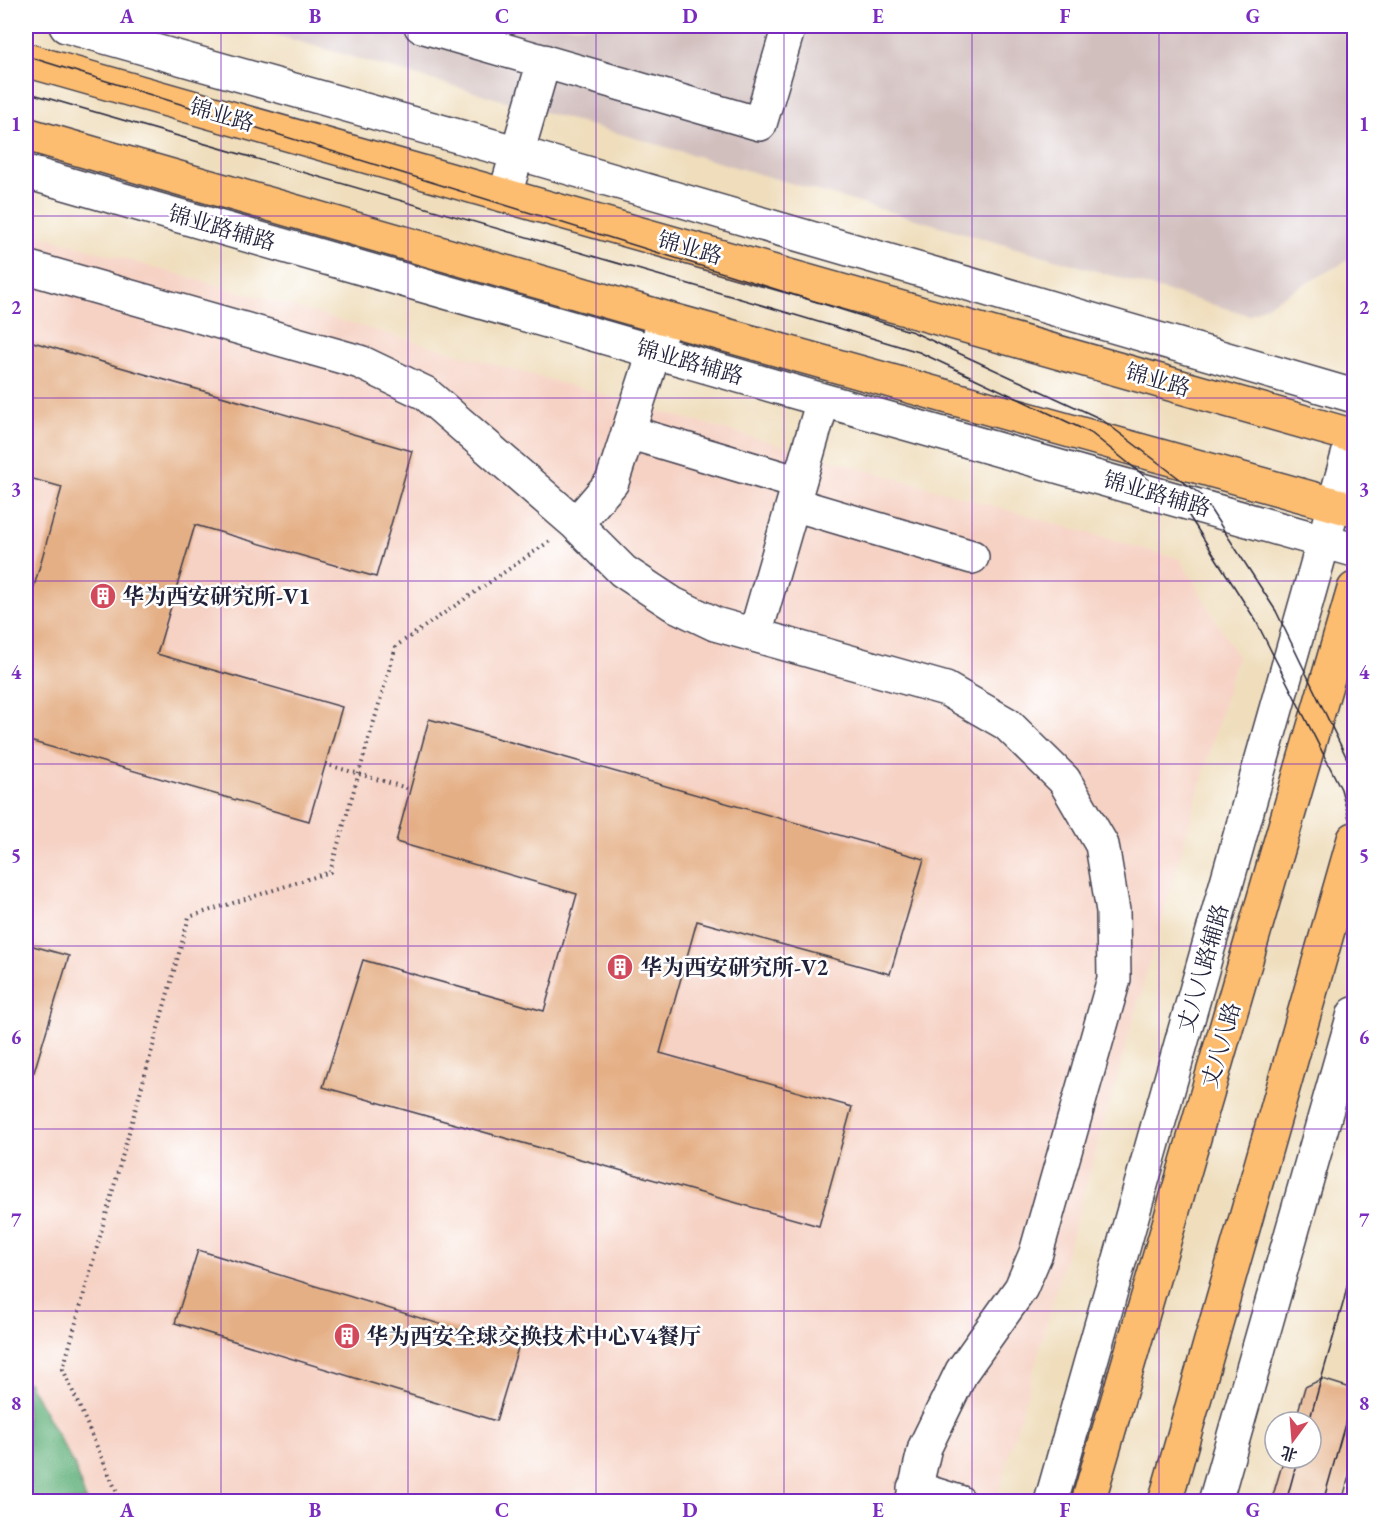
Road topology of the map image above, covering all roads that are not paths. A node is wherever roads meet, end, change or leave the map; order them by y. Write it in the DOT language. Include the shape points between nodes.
graph roads {
  1 [pos="66,26"];
  2 [pos="421,26"];
  3 [pos="789,26"];
  4 [pos="26,60"];
  5 [pos="544,61"];
  6 [pos="26,134"];
  7 [pos="518,153"];
  8 [pos="26,172"];
  9 [pos="505,195"];
  10 [pos="26,267"];
  11 [pos="665,318"];
  12 [pos="654,351"];
  13 [pos="1354,396"];
  14 [pos="823,400"];
  15 [pos="628,432"];
  16 [pos="1354,435"];
  17 [pos="796,494"];
  18 [pos="1345,508"];
  19 [pos="576,524"];
  20 [pos="1340,545"];
  21 [pos="972,556"];
  22 [pos="1354,589"];
  23 [pos="755,635"];
  24 [pos="1354,839"];
  25 [pos="1354,1014"];
  26 [pos="913,1495"];
  27 [pos="958,1502"];
  28 [pos="1051,1502"];
  29 [pos="1088,1502"];
  30 [pos="1165,1502"];
  31 [pos="1215,1502"];
  1 -- 7 [label="street"];
  2 -- 5 [label="street"];
  3 -- 5 [label="street" via="760,124"];
  4 -- 9 [label="main road, 锦业路"];
  5 -- 7 [label="street"];
  6 -- 11 [label="main road"];
  7 -- 9 [label="street"];
  7 -- 13 [label="street"];
  8 -- 12 [label="street, 锦业路辅路"];
  9 -- 16 [label="main road, 锦业路"];
  10 -- 19 [label="street" via="360,362 425,393"];
  11 -- 12 [label="street"];
  11 -- 18 [label="main road"];
  12 -- 14 [label="street, 锦业路辅路"];
  12 -- 15 [label="street"];
  14 -- 17 [label="street"];
  14 -- 20 [label="street, 锦业路辅路"];
  15 -- 17 [label="street"];
  15 -- 19 [label="street" via="612,482"];
  16 -- 18 [label="street, 丈八八路辅路"];
  17 -- 21 [label="street"];
  17 -- 23 [label="street"];
  18 -- 20 [label="street, 丈八八路辅路"];
  19 -- 23 [label="street" via="623,571 673,604 715,624"];
  20 -- 28 [label="street, 丈八八路辅路"];
  22 -- 29 [label="main road, 丈八八路"];
  23 -- 26 [label="street" via="946,689 1007,724 1064,780 1102,845 1113,911 1114,979 1036,1253 1021,1288 962,1371 925,1447"];
  24 -- 30 [label="main road"];
  25 -- 31 [label="street"];
  26 -- 27 [label="street"];
}
